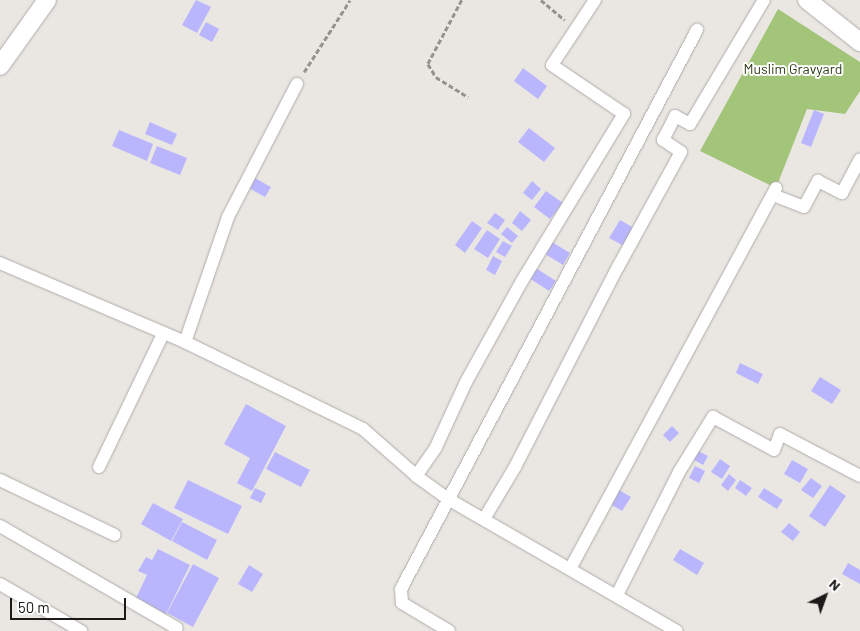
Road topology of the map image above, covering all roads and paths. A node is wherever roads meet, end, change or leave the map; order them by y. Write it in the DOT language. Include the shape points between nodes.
graph roads {
  1 [pos="47,0"];
  2 [pos="350,0"];
  3 [pos="462,0"];
  4 [pos="541,0"];
  5 [pos="595,0"];
  6 [pos="764,0"];
  7 [pos="807,0"];
  8 [pos="576,30"];
  9 [pos="697,30"];
  10 [pos="860,42"];
  11 [pos="0,66"];
  12 [pos="297,84"];
  13 [pos="468,97"];
  14 [pos="860,159"];
  15 [pos="0,263"];
  16 [pos="163,334"];
  17 [pos="185,342"];
  18 [pos="99,467"];
  19 [pos="416,476"];
  20 [pos="860,476"];
  21 [pos="0,480"];
  22 [pos="448,499"];
  23 [pos="484,518"];
  24 [pos="0,526"];
  25 [pos="115,535"];
  26 [pos="570,569"];
  27 [pos="0,584"];
  28 [pos="617,595"];
  29 [pos="177,628"];
  30 [pos="81,631"];
  31 [pos="450,631"];
  32 [pos="677,631"];
  1 -- 11 [label="main road"];
  2 -- 12 [label="path"];
  3 -- 13 [label="path" via="428,64 436,77"];
  4 -- 8 [label="path"];
  5 -- 8 [label="street"];
  6 -- 23 [label="street" via="690,124 675,116 662,140 681,152 515,467"];
  7 -- 10 [label="main road"];
  8 -- 19 [label="street" via="552,65 624,114 522,281 466,382 436,447"];
  9 -- 22 [label="street"];
  12 -- 17 [label="street" via="228,217"];
  14 -- 26 [label="street" via="842,193 818,181 804,206 774,192"];
  15 -- 16 [label="street"];
  16 -- 17 [label="street"];
  16 -- 18 [label="street"];
  17 -- 19 [label="street" via="363,428"];
  19 -- 22 [label="street"];
  20 -- 28 [label="street" via="780,434 774,450 713,417 679,472"];
  21 -- 25 [label="street"];
  22 -- 23 [label="street"];
  22 -- 31 [label="street" via="400,597 402,603"];
  23 -- 26 [label="street"];
  24 -- 29 [label="street"];
  26 -- 28 [label="street"];
  27 -- 30 [label="street"];
  28 -- 32 [label="street"];
}
